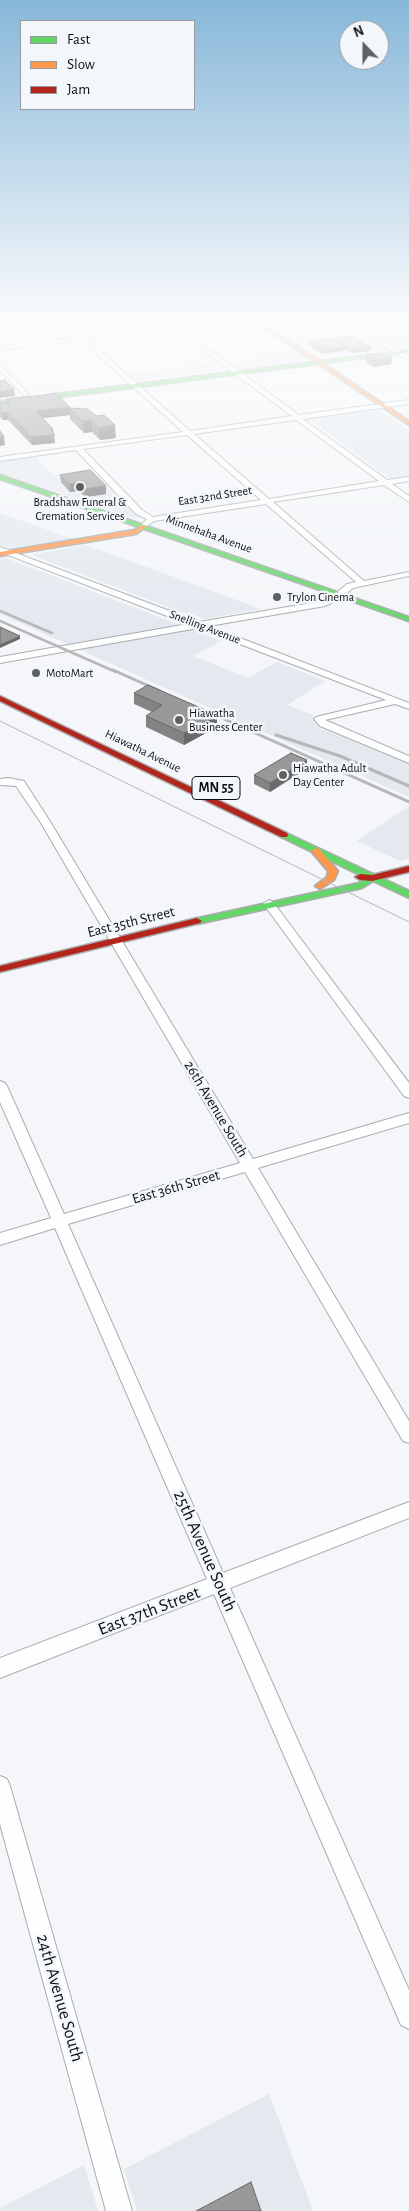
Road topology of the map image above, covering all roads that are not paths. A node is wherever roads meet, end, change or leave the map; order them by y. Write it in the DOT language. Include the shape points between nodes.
graph roads {
  1 [pos="176,421"];
  2 [pos="274,421"];
  3 [pos="300,421"];
  4 [pos="190,433"];
  5 [pos="78,448"];
  6 [pos="0,459"];
  7 [pos="0,477"];
  8 [pos="409,479"];
  9 [pos="386,483"];
  10 [pos="409,500"];
  11 [pos="269,501"];
  12 [pos="148,522"];
  13 [pos="3,552"];
  14 [pos="409,574"];
  15 [pos="362,582"];
  16 [pos="339,594"];
  17 [pos="409,619"];
  18 [pos="201,625"];
  19 [pos="0,660"];
  20 [pos="0,698"];
  21 [pos="409,698"];
  22 [pos="397,701"];
  23 [pos="409,706"];
  24 [pos="409,760"];
  25 [pos="0,782"];
  26 [pos="312,848"];
  27 [pos="378,864"];
  28 [pos="409,869"];
  29 [pos="394,873"];
  30 [pos="372,878"];
  31 [pos="409,879"];
  32 [pos="320,886"];
  33 [pos="409,896"];
  34 [pos="268,904"];
  35 [pos="116,941"];
  36 [pos="0,969"];
  37 [pos="0,1086"];
  38 [pos="409,1093"];
  39 [pos="409,1118"];
  40 [pos="250,1166"];
  41 [pos="60,1221"];
  42 [pos="0,1239"];
  43 [pos="409,1436"];
  44 [pos="409,1510"];
  45 [pos="219,1584"];
  46 [pos="0,1668"];
  47 [pos="0,1786"];
  48 [pos="409,2017"];
  49 [pos="119,2211"];
  1 -- 4 [label="street"];
  2 -- 4 [label="street"];
  3 -- 9 [label="street"];
  4 -- 5 [label="street"];
  4 -- 11 [label="street"];
  5 -- 6 [label="street"];
  5 -- 12 [label="street"];
  7 -- 12 [label="main road, Minnehaha Avenue"];
  8 -- 9 [label="street, East 32nd Street"];
  9 -- 10 [label="street"];
  9 -- 11 [label="street, East 32nd Street"];
  11 -- 12 [label="street, East 32nd Street"];
  11 -- 15 [label="street"];
  12 -- 13 [label="main road, East 32nd Street" via="136,532"];
  12 -- 16 [label="main road, Minnehaha Avenue"];
  13 -- 18 [label="street, Snelling Avenue"];
  14 -- 15 [label="street"];
  15 -- 16 [label="street"];
  16 -- 17 [label="main road, Minnehaha Avenue"];
  16 -- 18 [label="street" via="324,603"];
  18 -- 19 [label="street"];
  18 -- 22 [label="street, Snelling Avenue"];
  20 -- 26 [label="main road, Hiawatha Avenue / MN 55"];
  21 -- 22 [label="street"];
  22 -- 23 [label="street, Snelling Avenue"];
  22 -- 24 [label="street" via="319,719 323,724"];
  25 -- 35 [label="street, 26th Avenue South" via="20,783"];
  26 -- 30 [label="main road, Hiawatha Avenue / MN 55"];
  26 -- 32 [label="main road" via="333,871 331,878"];
  27 -- 29 [label="main road"];
  28 -- 29 [label="main road, East 35th Street"];
  29 -- 30 [label="main road, East 35th Street"];
  29 -- 31 [label="main road"];
  30 -- 32 [label="main road, East 35th Street" via="349,878"];
  30 -- 33 [label="main road, Hiawatha Avenue / MN 55"];
  30 -- 34 [label="main road, East 35th Street" via="362,885"];
  32 -- 34 [label="main road, East 35th Street" via="291,893"];
  34 -- 35 [label="main road, East 35th Street"];
  34 -- 38 [label="street"];
  35 -- 36 [label="main road, East 35th Street"];
  35 -- 40 [label="street, 26th Avenue South"];
  37 -- 41 [label="street, 25th Avenue South"];
  39 -- 40 [label="street, East 36th Street"];
  40 -- 41 [label="street, East 36th Street"];
  40 -- 43 [label="street, 26th Avenue South"];
  41 -- 42 [label="street, East 36th Street"];
  41 -- 45 [label="street, 25th Avenue South"];
  44 -- 45 [label="street, East 37th Street"];
  45 -- 46 [label="street, East 37th Street"];
  45 -- 48 [label="street, 25th Avenue South"];
  47 -- 49 [label="street, 24th Avenue South"];
}
